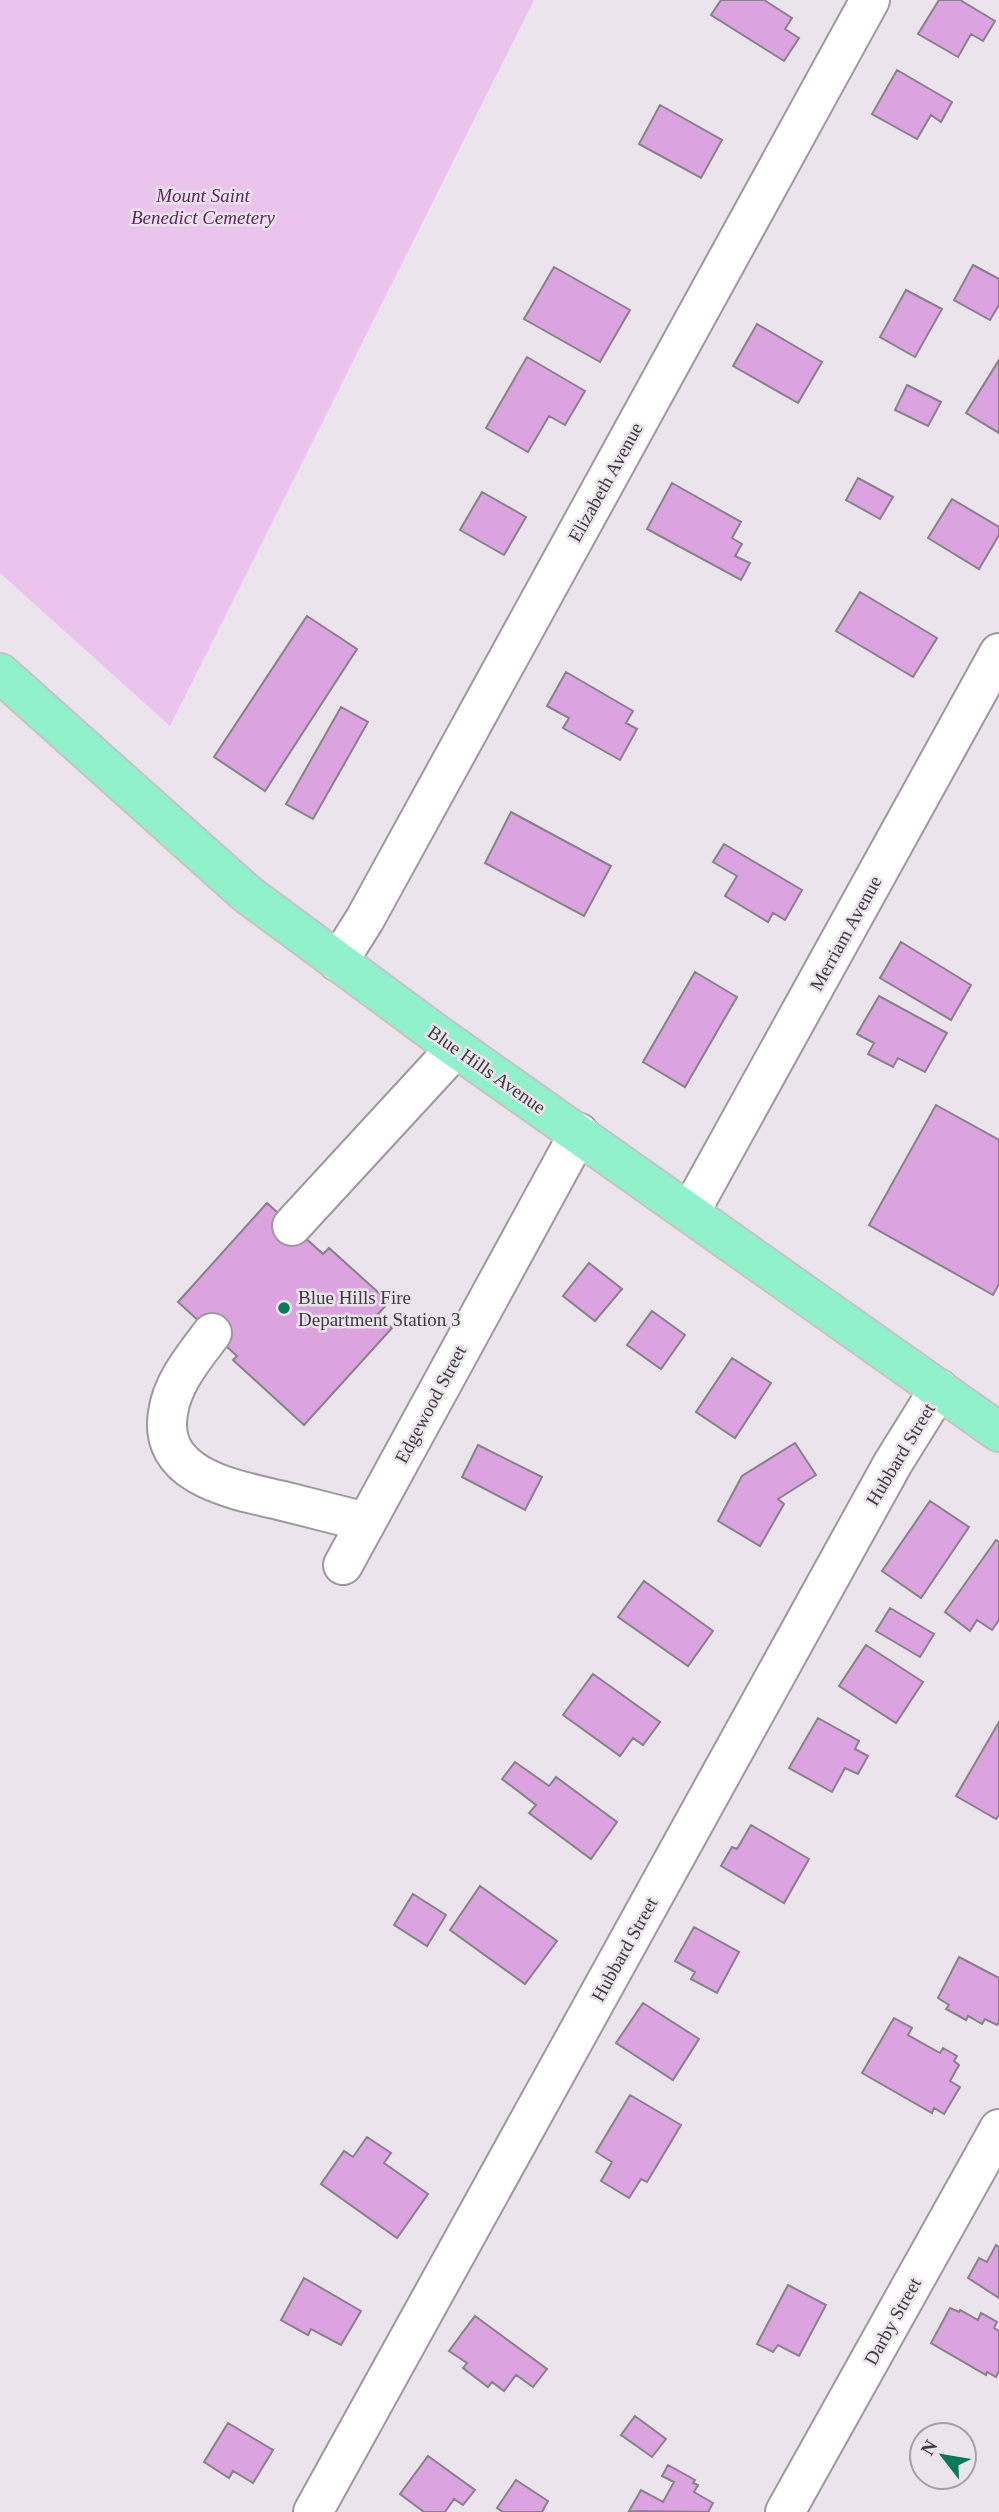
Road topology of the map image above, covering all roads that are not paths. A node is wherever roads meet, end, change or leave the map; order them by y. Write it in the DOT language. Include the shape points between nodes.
graph roads {
  1 [pos="870,0"];
  2 [pos="999,653"];
  3 [pos="0,673"];
  4 [pos="338,962"];
  5 [pos="456,1048"];
  6 [pos="579,1133"];
  7 [pos="690,1212"];
  8 [pos="292,1226"];
  9 [pos="212,1333"];
  10 [pos="939,1389"];
  11 [pos="999,1432"];
  12 [pos="366,1522"];
  13 [pos="343,1565"];
  14 [pos="999,2129"];
  15 [pos="313,2512"];
  16 [pos="785,2512"];
  1 -- 4 [label="street, Elizabeth Avenue"];
  2 -- 7 [label="street, Merriam Avenue"];
  3 -- 4 [label="main road, Blue Hills Avenue" via="247,894"];
  4 -- 5 [label="main road, Blue Hills Avenue"];
  5 -- 6 [label="main road, Blue Hills Avenue"];
  5 -- 8 [label="street"];
  6 -- 7 [label="main road, Blue Hills Avenue"];
  6 -- 12 [label="street, Edgewood Street"];
  7 -- 10 [label="main road, Blue Hills Avenue"];
  9 -- 12 [label="street" via="184,1372 167,1413 167,1431 179,1459 226,1487"];
  10 -- 11 [label="main road, Blue Hills Avenue"];
  10 -- 15 [label="street, Hubbard Street" via="892,1463"];
  12 -- 13 [label="street, Edgewood Street"];
  14 -- 16 [label="street, Darby Street"];
}
